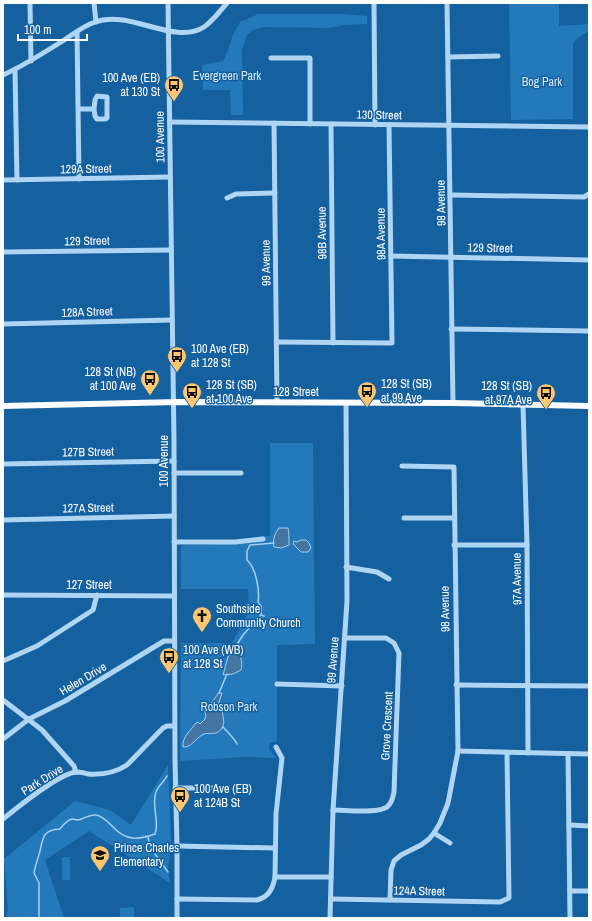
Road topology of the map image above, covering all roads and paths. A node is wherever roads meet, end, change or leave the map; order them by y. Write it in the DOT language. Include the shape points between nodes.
graph roads {
  1 [pos="30,3"];
  2 [pos="94,3"];
  3 [pos="168,3"];
  4 [pos="227,3"];
  5 [pos="374,3"];
  6 [pos="447,3"];
  7 [pos="96,22"];
  8 [pos="77,32"];
  9 [pos="169,32"];
  10 [pos="498,56"];
  11 [pos="448,57"];
  12 [pos="271,58"];
  13 [pos="31,61"];
  14 [pos="15,70"];
  15 [pos="3,75"];
  16 [pos="79,109"];
  17 [pos="94,109"];
  18 [pos="170,122"];
  19 [pos="274,123"];
  20 [pos="310,124"];
  21 [pos="331,124"];
  22 [pos="375,124"];
  23 [pos="389,125"];
  24 [pos="449,126"];
  25 [pos="589,127"];
  26 [pos="170,177"];
  27 [pos="79,179"];
  28 [pos="3,180"];
  29 [pos="17,180"];
  30 [pos="275,193"];
  31 [pos="589,194"];
  32 [pos="450,195"];
  33 [pos="227,198"];
  34 [pos="171,250"];
  35 [pos="3,252"];
  36 [pos="391,256"];
  37 [pos="451,257"];
  38 [pos="589,260"];
  39 [pos="172,320"];
  40 [pos="3,324"];
  41 [pos="452,329"];
  42 [pos="589,331"];
  43 [pos="277,342"];
  44 [pos="333,343"];
  45 [pos="173,402"];
  46 [pos="278,403"];
  47 [pos="346,403"];
  48 [pos="453,403"];
  49 [pos="523,405"];
  50 [pos="3,406"];
  51 [pos="589,406"];
  52 [pos="174,461"];
  53 [pos="3,464"];
  54 [pos="402,466"];
  55 [pos="174,473"];
  56 [pos="241,473"];
  57 [pos="174,516"];
  58 [pos="404,518"];
  59 [pos="454,518"];
  60 [pos="3,520"];
  61 [pos="264,539"];
  62 [pos="174,542"];
  63 [pos="454,545"];
  64 [pos="527,545"];
  65 [pos="346,567"];
  66 [pos="389,579"];
  67 [pos="3,595"];
  68 [pos="96,595"];
  69 [pos="174,596"];
  70 [pos="345,638"];
  71 [pos="174,641"];
  72 [pos="3,661"];
  73 [pos="277,684"];
  74 [pos="456,684"];
  75 [pos="528,685"];
  76 [pos="342,686"];
  77 [pos="589,686"];
  78 [pos="3,700"];
  79 [pos="29,718"];
  80 [pos="174,726"];
  81 [pos="3,739"];
  82 [pos="276,747"];
  83 [pos="458,752"];
  84 [pos="507,753"];
  85 [pos="528,753"];
  86 [pos="568,754"];
  87 [pos="589,754"];
  88 [pos="76,772"];
  89 [pos="176,788"];
  90 [pos="217,788"];
  91 [pos="333,810"];
  92 [pos="3,819"];
  93 [pos="569,825"];
  94 [pos="589,826"];
  95 [pos="434,833"];
  96 [pos="450,843"];
  97 [pos="177,846"];
  98 [pos="274,848"];
  99 [pos="275,876"];
  100 [pos="331,877"];
  101 [pos="570,891"];
  102 [pos="589,891"];
  103 [pos="177,899"];
  104 [pos="331,899"];
  105 [pos="390,900"];
  106 [pos="177,918"];
  107 [pos="330,918"];
  108 [pos="570,918"];
  1 -- 13 [label="street"];
  2 -- 7 [label="street"];
  3 -- 9 [label="street, 100 Avenue"];
  4 -- 9 [label="street" via="209,24 198,30"];
  5 -- 22 [label="street"];
  6 -- 11 [label="street, 98 Avenue"];
  7 -- 8 [label="street"];
  7 -- 9 [label="street" via="121,19"];
  8 -- 13 [label="street"];
  8 -- 16 [label="street"];
  9 -- 18 [label="street, 100 Avenue"];
  10 -- 11 [label="street"];
  11 -- 24 [label="street, 98 Avenue"];
  12 -- 20 [label="street" via="310,58"];
  13 -- 14 [label="street"];
  14 -- 15 [label="street"];
  14 -- 29 [label="street"];
  16 -- 17 [label="street"];
  16 -- 27 [label="street"];
  17 -- 17 [label="street" via="96,96 106,98 107,118 97,119"];
  18 -- 19 [label="street, 130 Street"];
  18 -- 26 [label="street, 100 Avenue"];
  19 -- 20 [label="street, 130 Street"];
  19 -- 30 [label="street, 99 Avenue"];
  20 -- 21 [label="street, 130 Street"];
  21 -- 22 [label="street, 130 Street"];
  21 -- 44 [label="street, 98B Avenue"];
  22 -- 23 [label="street, 130 Street"];
  23 -- 24 [label="street, 130 Street"];
  23 -- 36 [label="street, 98A Avenue"];
  24 -- 25 [label="street, 130 Street"];
  24 -- 32 [label="street, 98 Avenue"];
  26 -- 27 [label="street, 129A Street"];
  26 -- 34 [label="street, 100 Avenue"];
  27 -- 29 [label="street, 129A Street"];
  28 -- 29 [label="street, 129A Street"];
  30 -- 33 [label="street" via="236,194"];
  30 -- 43 [label="street, 99 Avenue"];
  31 -- 32 [label="street" via="584,197"];
  32 -- 37 [label="street, 98 Avenue"];
  34 -- 35 [label="street, 129 Street"];
  34 -- 39 [label="street, 100 Avenue"];
  36 -- 37 [label="street, 129 Street"];
  36 -- 44 [label="street, 98A Avenue" via="392,343"];
  37 -- 38 [label="street, 129 Street"];
  37 -- 41 [label="street, 98 Avenue"];
  39 -- 40 [label="street, 128A Street"];
  39 -- 45 [label="street, 100 Avenue"];
  41 -- 42 [label="street"];
  41 -- 48 [label="street, 98 Avenue"];
  43 -- 44 [label="street"];
  43 -- 46 [label="street, 99 Avenue"];
  45 -- 46 [label="main road, 128 Street"];
  45 -- 50 [label="main road, 128 Street"];
  45 -- 52 [label="street, 100 Avenue"];
  46 -- 47 [label="main road, 128 Street"];
  47 -- 48 [label="main road, 128 Street"];
  47 -- 65 [label="street, 99 Avenue"];
  48 -- 49 [label="main road, 128 Street"];
  49 -- 51 [label="main road, 128 Street"];
  49 -- 64 [label="street, 97A Avenue"];
  52 -- 53 [label="street, 127B Street"];
  52 -- 55 [label="street, 100 Avenue"];
  54 -- 59 [label="street, 98 Avenue" via="454,467"];
  55 -- 56 [label="street"];
  55 -- 57 [label="street, 100 Avenue"];
  57 -- 60 [label="street, 127A Street"];
  57 -- 62 [label="street, 100 Avenue"];
  58 -- 59 [label="street"];
  59 -- 63 [label="street, 98 Avenue"];
  61 -- 62 [label="street" via="235,542"];
  62 -- 69 [label="street, 100 Avenue"];
  63 -- 64 [label="street"];
  63 -- 74 [label="street, 98 Avenue"];
  64 -- 75 [label="street, 97A Avenue"];
  65 -- 66 [label="street" via="378,572"];
  65 -- 70 [label="street, 99 Avenue"];
  67 -- 68 [label="street, 127 Street"];
  68 -- 69 [label="street, 127 Street"];
  68 -- 72 [label="street" via="93,610 37,646"];
  69 -- 71 [label="street, 100 Avenue"];
  70 -- 76 [label="street, 99 Avenue"];
  70 -- 91 [label="street, Grove Crescent" via="386,638 394,643 399,653 394,792 390,804 384,808"];
  71 -- 79 [label="street, Helen Drive" via="164,641 66,701"];
  71 -- 80 [label="street, 100 Avenue"];
  73 -- 76 [label="street"];
  74 -- 75 [label="street"];
  74 -- 83 [label="street, 98 Avenue"];
  75 -- 77 [label="street"];
  75 -- 85 [label="street, 97A Avenue"];
  76 -- 91 [label="street, 99 Avenue"];
  78 -- 79 [label="street"];
  79 -- 81 [label="street, Helen Drive"];
  79 -- 88 [label="street" via="48,736 74,766"];
  80 -- 88 [label="street, Park Drive" via="163,728 121,769 102,774"];
  80 -- 89 [label="street, 100 Avenue"];
  82 -- 98 [label="street" via="282,758"];
  83 -- 84 [label="street"];
  83 -- 95 [label="street, 98 Avenue" via="448,803"];
  84 -- 85 [label="street"];
  84 -- 105 [label="street, 124A Street" via="509,898 500,902"];
  85 -- 86 [label="street"];
  86 -- 87 [label="street"];
  86 -- 93 [label="street"];
  88 -- 92 [label="street, Park Drive" via="56,781"];
  89 -- 90 [label="street"];
  89 -- 97 [label="street, 100 Avenue"];
  91 -- 100 [label="street, 99 Avenue"];
  93 -- 94 [label="street"];
  93 -- 101 [label="street"];
  95 -- 96 [label="street"];
  95 -- 105 [label="street" via="421,845 394,861 391,870"];
  97 -- 98 [label="street"];
  97 -- 103 [label="street, 100 Avenue"];
  98 -- 99 [label="street"];
  99 -- 100 [label="street"];
  99 -- 103 [label="street" via="271,891 260,899"];
  100 -- 104 [label="street, 99 Avenue"];
  101 -- 102 [label="street"];
  101 -- 108 [label="street"];
  103 -- 106 [label="street, 100 Avenue"];
  104 -- 105 [label="street, 124A Street"];
  104 -- 107 [label="street, 99 Avenue"];
}
